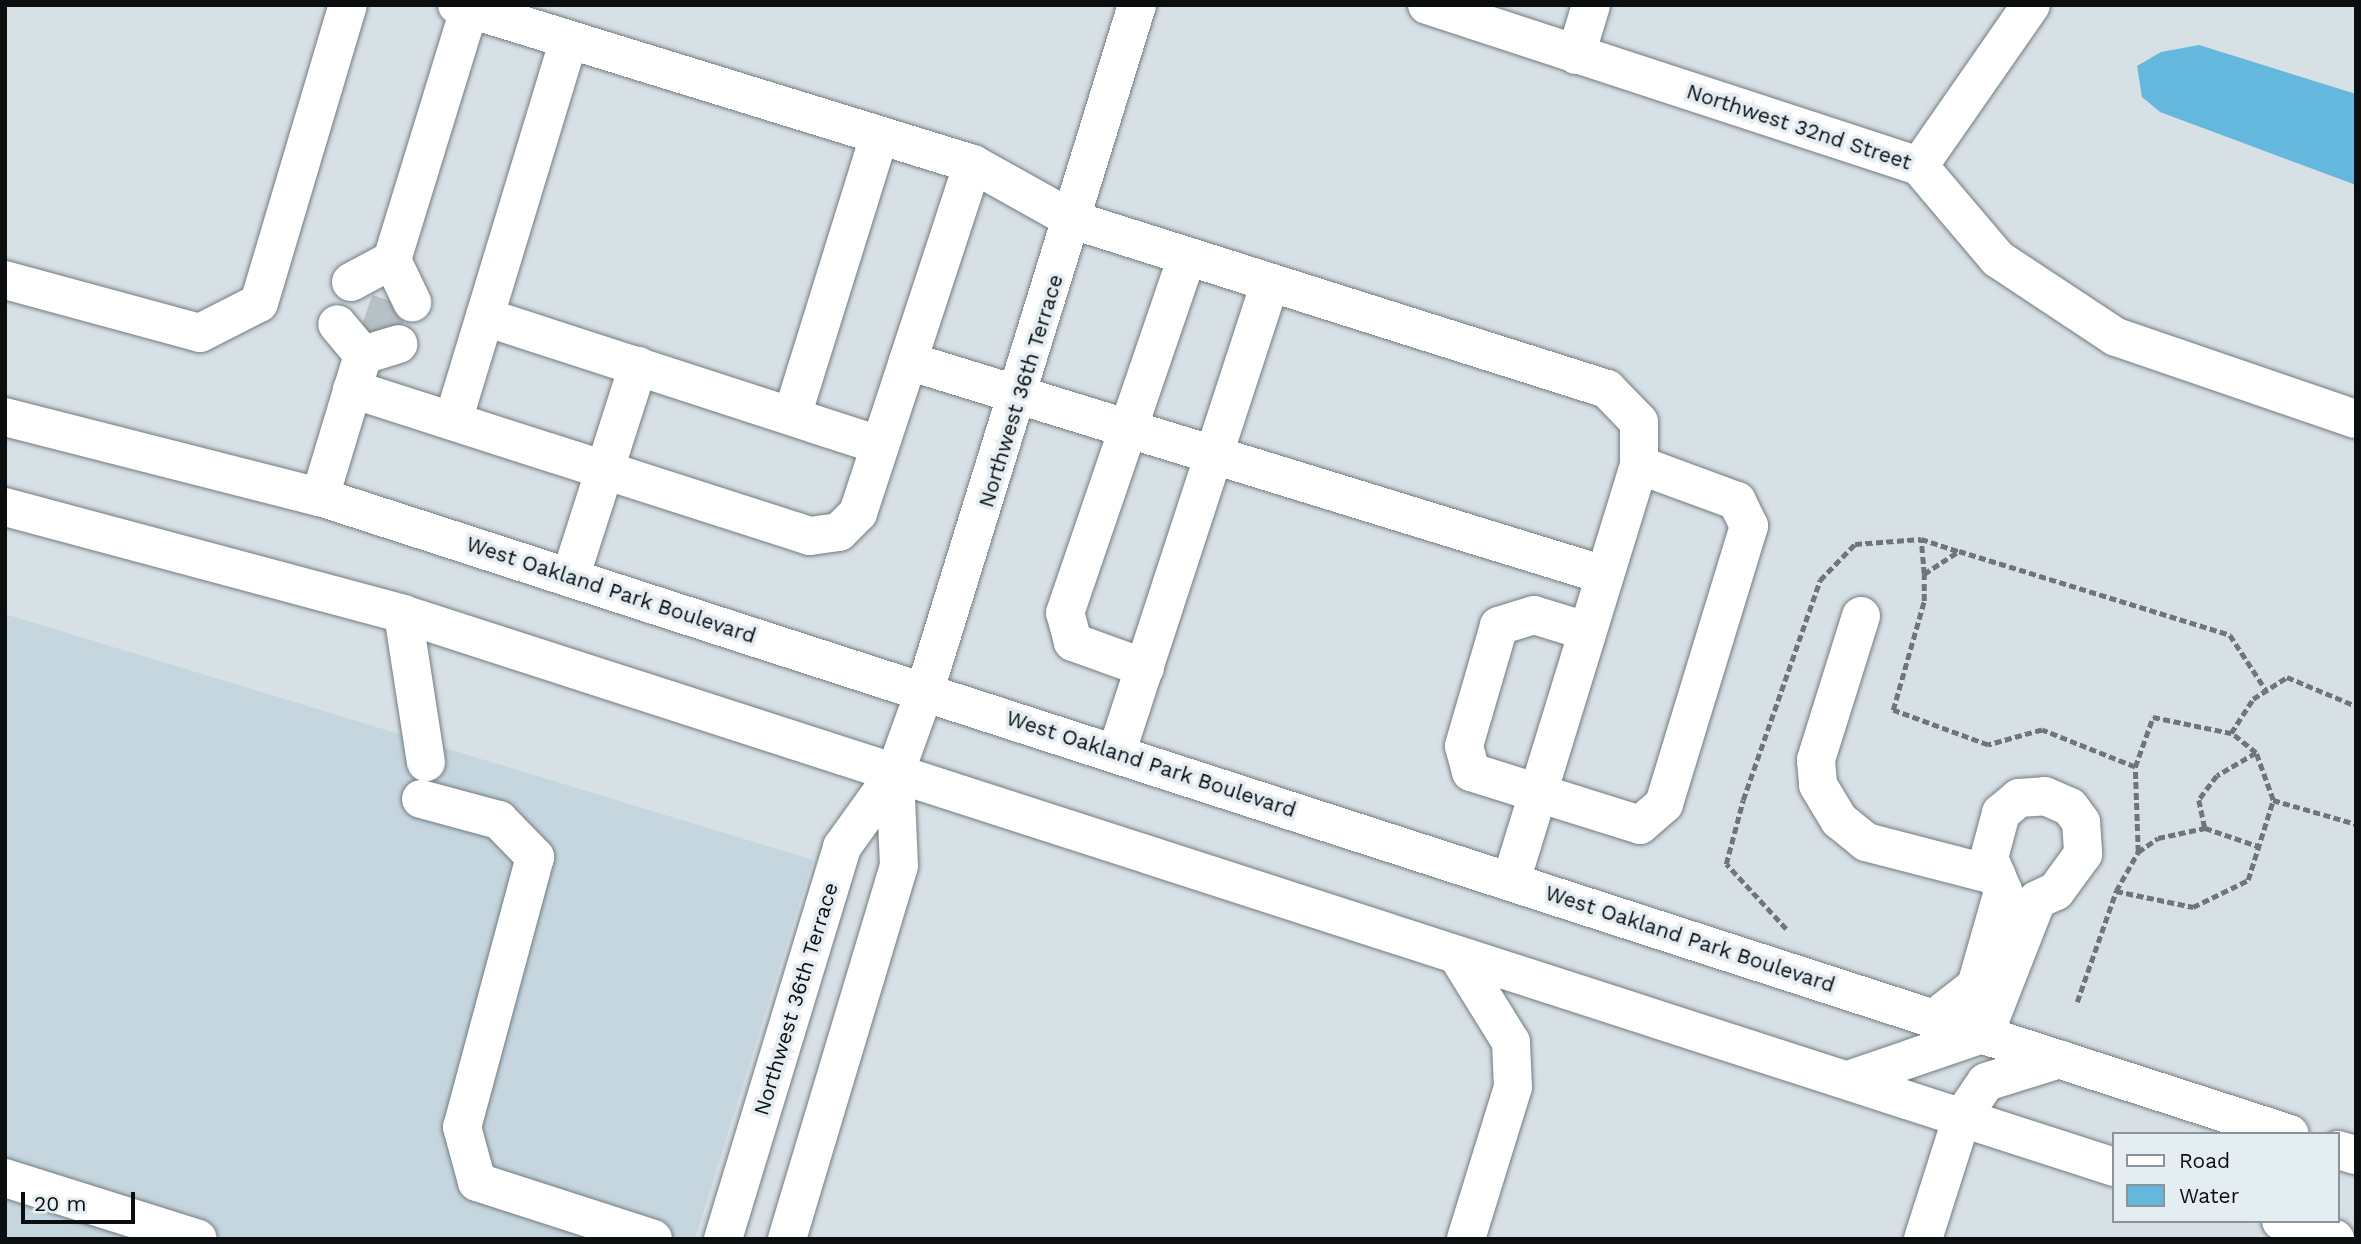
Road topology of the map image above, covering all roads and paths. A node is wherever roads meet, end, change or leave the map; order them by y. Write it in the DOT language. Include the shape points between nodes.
graph roads {
  1 [pos="348,5"];
  2 [pos="1137,5"];
  3 [pos="1427,5"];
  4 [pos="1591,5"];
  5 [pos="2031,5"];
  6 [pos="463,7"];
  7 [pos="569,40"];
  8 [pos="1576,55"];
  9 [pos="879,136"];
  10 [pos="973,164"];
  11 [pos="1920,166"];
  12 [pos="1073,220"];
  13 [pos="1186,256"];
  14 [pos="5,280"];
  15 [pos="1270,282"];
  16 [pos="384,286"];
  17 [pos="485,317"];
  18 [pos="908,361"];
  19 [pos="638,366"];
  20 [pos="1020,398"];
  21 [pos="792,416"];
  22 [pos="5,417"];
  23 [pos="2356,419"];
  24 [pos="453,421"];
  25 [pos="1129,428"];
  26 [pos="880,445"];
  27 [pos="1215,452"];
  28 [pos="1639,465"];
  29 [pos="605,471"];
  30 [pos="320,496"];
  31 [pos="5,507"];
  32 [pos="1959,551"];
  33 [pos="1924,574"];
  34 [pos="1604,575"];
  35 [pos="570,578"];
  36 [pos="402,614"];
  37 [pos="1861,616"];
  38 [pos="1586,631"];
  39 [pos="1145,668"];
  40 [pos="925,690"];
  41 [pos="2266,690"];
  42 [pos="2356,706"];
  43 [pos="2231,733"];
  44 [pos="2256,753"];
  45 [pos="1116,754"];
  46 [pos="426,762"];
  47 [pos="2135,767"];
  48 [pos="895,774"];
  49 [pos="1535,792"];
  50 [pos="421,799"];
  51 [pos="2273,800"];
  52 [pos="2356,824"];
  53 [pos="2205,828"];
  54 [pos="2259,846"];
  55 [pos="2138,852"];
  56 [pos="1997,876"];
  57 [pos="1511,881"];
  58 [pos="2116,891"];
  59 [pos="1457,955"];
  60 [pos="2077,1002"];
  61 [pos="1935,1018"];
  62 [pos="1985,1033"];
  63 [pos="2060,1059"];
  64 [pos="1851,1079"];
  65 [pos="1962,1117"];
  66 [pos="2284,1132"];
  67 [pos="2112,1166"];
  68 [pos="5,1178"];
  69 [pos="2287,1223"];
  70 [pos="144,1231"];
  71 [pos="198,1239"];
  72 [pos="653,1239"];
  73 [pos="723,1239"];
  74 [pos="787,1239"];
  75 [pos="1466,1239"];
  76 [pos="1923,1239"];
  77 [pos="2335,1239"];
  1 -- 14 [label="main road" via="259,303 200,333"];
  2 -- 12 [label="main road, Northwest 36th Terrace"];
  3 -- 8 [label="main road, Northwest 32nd Street"];
  4 -- 8 [label="main road"];
  5 -- 11 [label="main road"];
  6 -- 7 [label="main road"];
  6 -- 16 [label="main road"];
  7 -- 9 [label="main road"];
  7 -- 17 [label="main road"];
  8 -- 11 [label="main road, Northwest 32nd Street"];
  9 -- 10 [label="main road"];
  9 -- 21 [label="main road"];
  10 -- 12 [label="main road"];
  10 -- 18 [label="main road"];
  11 -- 23 [label="main road, Northwest 32nd Street" via="1998,259 2116,337"];
  12 -- 13 [label="main road"];
  12 -- 20 [label="main road, Northwest 36th Terrace"];
  13 -- 15 [label="main road"];
  13 -- 25 [label="main road"];
  15 -- 27 [label="main road"];
  15 -- 28 [label="main road" via="1607,389 1639,422"];
  17 -- 19 [label="main road"];
  17 -- 24 [label="main road"];
  18 -- 20 [label="main road"];
  18 -- 26 [label="main road"];
  19 -- 21 [label="main road"];
  19 -- 29 [label="main road"];
  20 -- 25 [label="main road"];
  20 -- 40 [label="main road, Northwest 36th Terrace"];
  21 -- 26 [label="main road"];
  22 -- 30 [label="main road, West Oakland Park Boulevard"];
  24 -- 29 [label="main road"];
  24 -- 30 [label="main road" via="364,347"];
  25 -- 27 [label="main road"];
  25 -- 39 [label="main road" via="1065,613 1073,642"];
  26 -- 29 [label="main road" via="858,513 839,532 810,536"];
  27 -- 34 [label="main road"];
  27 -- 39 [label="main road"];
  28 -- 34 [label="main road"];
  28 -- 49 [label="main road" via="1737,501 1749,526 1664,804 1640,825"];
  29 -- 35 [label="main road"];
  30 -- 35 [label="main road, West Oakland Park Boulevard"];
  31 -- 36 [label="main road"];
  32 -- 33 [label="path"];
  32 -- 33 [label="path" via="1922,539"];
  32 -- 41 [label="path" via="2230,635"];
  33 -- 47 [label="path" via="1924,601 1893,710 1988,745 2042,730"];
  34 -- 38 [label="main road"];
  35 -- 40 [label="main road, West Oakland Park Boulevard"];
  36 -- 46 [label="main road"];
  36 -- 48 [label="main road"];
  37 -- 56 [label="main road" via="1816,760 1818,785 1839,820 1866,842"];
  38 -- 49 [label="main road"];
  38 -- 49 [label="main road" via="1534,615 1500,626 1464,746 1471,772"];
  39 -- 45 [label="main road"];
  40 -- 45 [label="main road, West Oakland Park Boulevard"];
  40 -- 48 [label="main road, Northwest 36th Terrace"];
  41 -- 42 [label="path" via="2287,677"];
  41 -- 43 [label="path"];
  43 -- 44 [label="path"];
  43 -- 47 [label="path" via="2153,717"];
  44 -- 51 [label="path"];
  44 -- 53 [label="path" via="2217,776 2199,800"];
  45 -- 57 [label="main road, West Oakland Park Boulevard"];
  47 -- 55 [label="path"];
  48 -- 59 [label="main road"];
  48 -- 73 [label="main road, Northwest 36th Terrace" via="842,847"];
  48 -- 74 [label="main road, Northwest 36th Terrace" via="899,866"];
  49 -- 57 [label="main road"];
  50 -- 72 [label="main road" via="499,820 535,858 462,1127 477,1182"];
  51 -- 52 [label="path"];
  51 -- 54 [label="path"];
  53 -- 54 [label="path"];
  53 -- 55 [label="path" via="2158,838"];
  54 -- 58 [label="path" via="2248,880 2193,907"];
  55 -- 58 [label="path"];
  56 -- 61 [label="main road" via="2003,891 1976,986"];
  56 -- 62 [label="main road" via="1990,837 2001,813 2019,798 2070,807 2085,835 2083,854 2056,891 2036,900"];
  57 -- 61 [label="main road, West Oakland Park Boulevard"];
  58 -- 60 [label="path"];
  59 -- 64 [label="main road"];
  59 -- 75 [label="main road" via="1511,1042 1513,1087"];
  61 -- 62 [label="main road, West Oakland Park Boulevard"];
  62 -- 63 [label="main road, West Oakland Park Boulevard"];
  62 -- 64 [label="main road"];
  63 -- 65 [label="main road" via="1986,1082"];
  63 -- 66 [label="main road, West Oakland Park Boulevard"];
  64 -- 65 [label="main road"];
  65 -- 67 [label="main road"];
  65 -- 76 [label="main road"];
  68 -- 70 [label="main road"];
  69 -- 77 [label="main road"];
  70 -- 71 [label="main road"];
}
